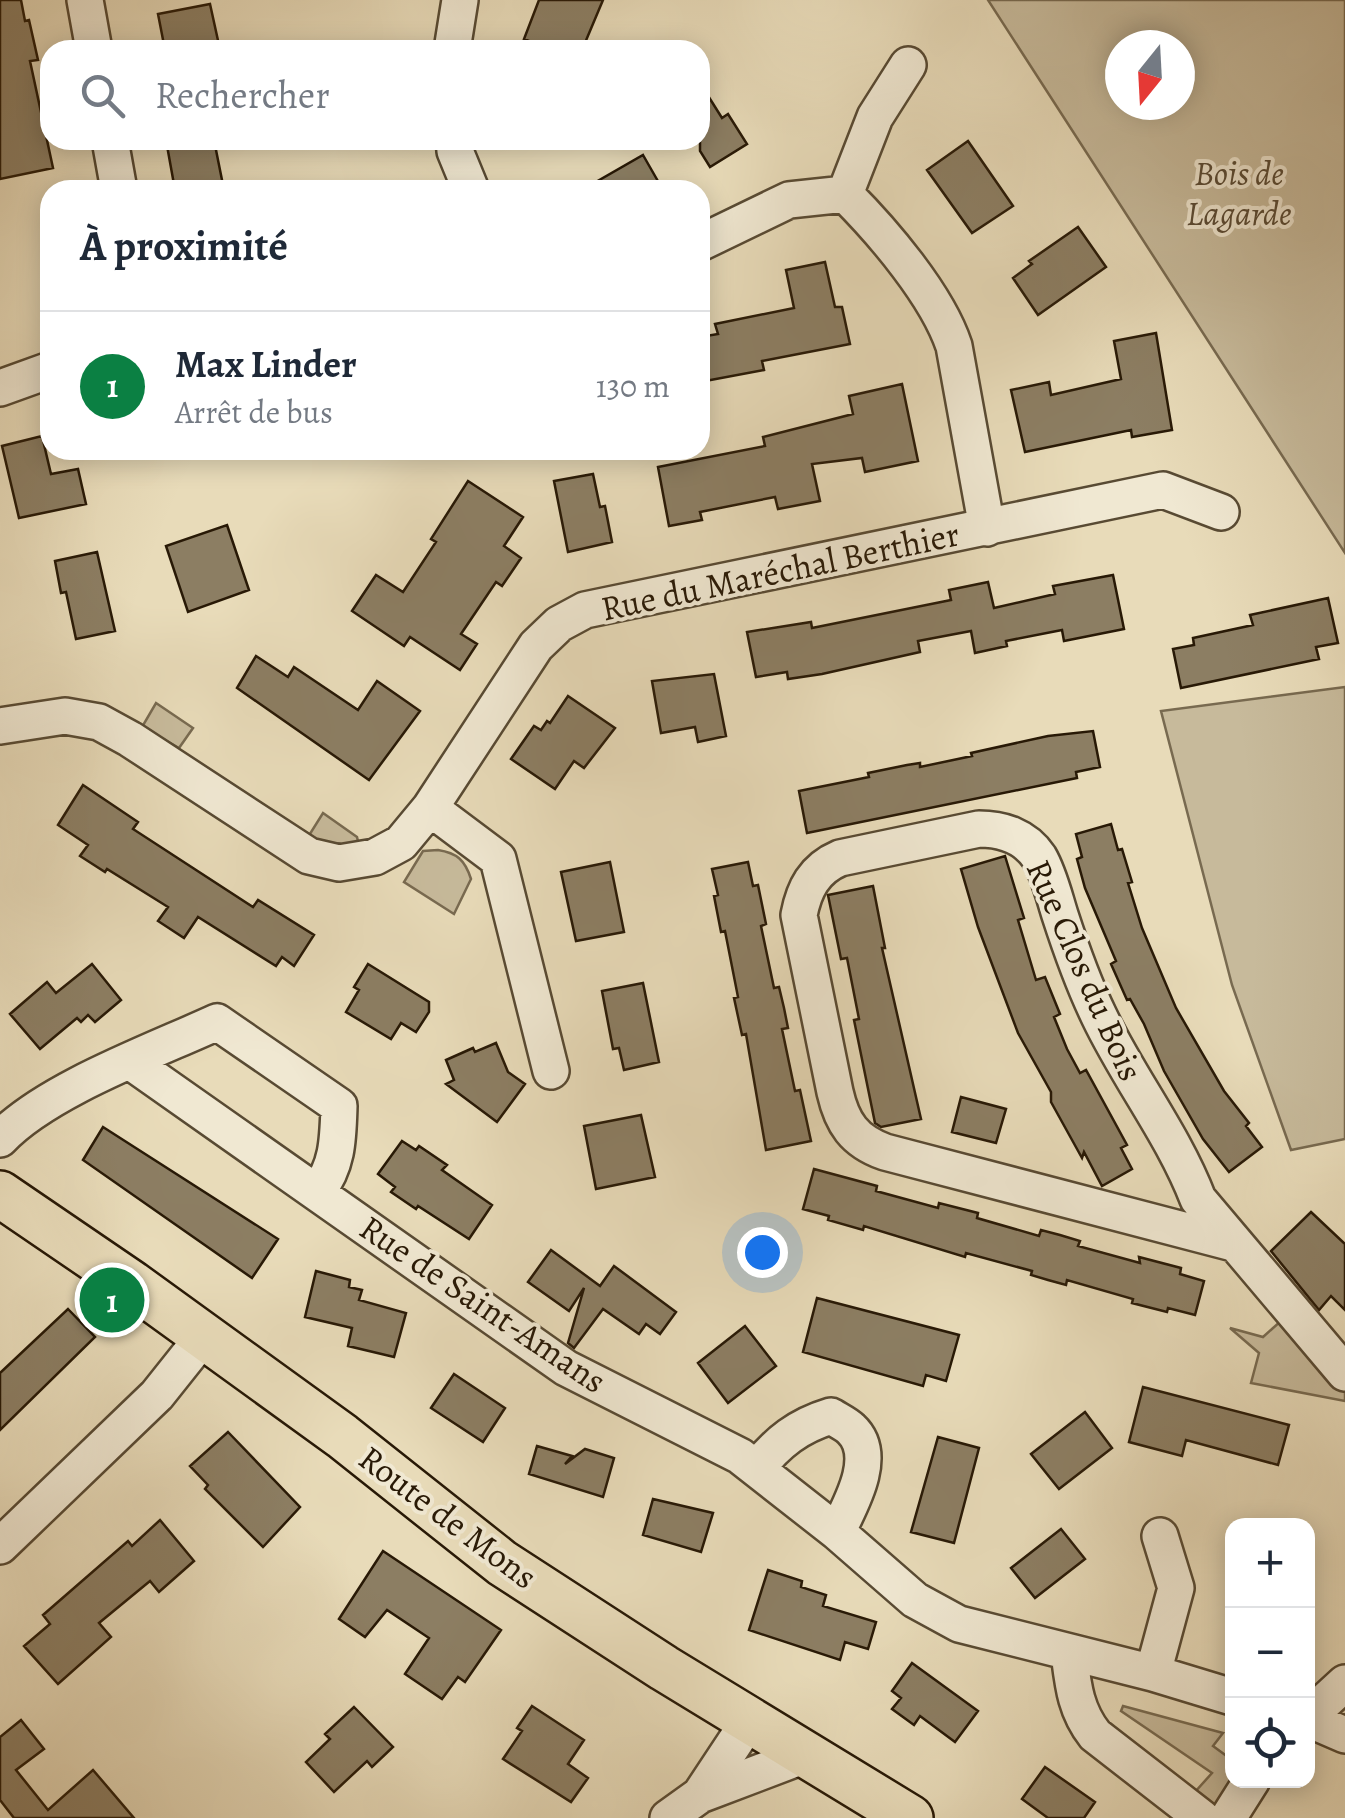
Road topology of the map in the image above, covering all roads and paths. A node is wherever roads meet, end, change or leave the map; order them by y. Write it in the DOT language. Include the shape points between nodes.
graph roads {
  1 [pos="84,0"];
  2 [pos="460,0"];
  3 [pos="92,40"];
  4 [pos="454,40"];
  5 [pos="908,65"];
  6 [pos="112,150"];
  7 [pos="455,150"];
  8 [pos="118,180"];
  9 [pos="468,180"];
  10 [pos="844,194"];
  11 [pos="710,238"];
  12 [pos="40,374"];
  13 [pos="0,388"];
  14 [pos="1220,512"];
  15 [pos="987,528"];
  16 [pos="0,726"];
  17 [pos="430,808"];
  18 [pos="131,1062"];
  19 [pos="550,1071"];
  20 [pos="0,1138"];
  21 [pos="317,1192"];
  22 [pos="0,1194"];
  23 [pos="1232,1243"];
  24 [pos="204,1336"];
  25 [pos="1345,1374"];
  26 [pos="757,1468"];
  27 [pos="837,1532"];
  28 [pos="1160,1536"];
  29 [pos="0,1546"];
  30 [pos="1068,1653"];
  31 [pos="1152,1673"];
  32 [pos="1345,1683"];
  33 [pos="1225,1696"];
  34 [pos="1315,1711"];
  35 [pos="749,1721"];
  36 [pos="1315,1721"];
  37 [pos="1345,1735"];
  38 [pos="808,1754"];
  39 [pos="1247,1788"];
  40 [pos="700,1795"];
  41 [pos="668,1818"];
  42 [pos="910,1818"];
  43 [pos="1202,1818"];
  44 [pos="1228,1818"];
  1 -- 3 [label="street"];
  2 -- 4 [label="street"];
  5 -- 10 [label="street" via="875,117"];
  6 -- 8 [label="street"];
  7 -- 9 [label="street"];
  10 -- 11 [label="street" via="789,200"];
  10 -- 15 [label="street" via="877,226 947,323"];
  12 -- 13 [label="street"];
  14 -- 15 [label="street, Rue du Maréchal Berthier" via="1163,490"];
  15 -- 17 [label="street, Rue du Maréchal Berthier" via="585,610 536,646"];
  16 -- 17 [label="street, Rue du Maréchal Berthier" via="65,716 99,722 309,856 338,863 375,857 400,843"];
  17 -- 19 [label="street" via="498,859"];
  18 -- 20 [label="street" via="40,1107"];
  18 -- 21 [label="street, Rue de Saint-Amans"];
  18 -- 21 [label="street" via="217,1022 274,1059 339,1106 338,1148"];
  21 -- 26 [label="street, Rue de Saint-Amans" via="566,1368"];
  22 -- 24 [label="main road, Route de Mons"];
  23 -- 23 [label="street, Rue Clos du Bois" via="1198,1199 1186,1166 1124,1065 1076,963 1045,870 1026,843 996,829 978,829 840,858 812,879 800,915 835,1092 852,1134 884,1152"];
  23 -- 25 [label="street, Rue Clos du Bois"];
  24 -- 29 [label="street" via="177,1374"];
  24 -- 35 [label="main road, Route de Mons" via="502,1563"];
  26 -- 27 [label="street, Rue de Saint-Amans"];
  26 -- 27 [label="street" via="804,1424 831,1416 852,1429 864,1450 861,1472"];
  27 -- 30 [label="street, Rue de Saint-Amans" via="939,1614"];
  28 -- 31 [label="street" via="1176,1588"];
  30 -- 31 [label="street, Rue de Saint-Amans"];
  30 -- 43 [label="street" via="1074,1700 1095,1736"];
  31 -- 33 [label="street, Rue de Saint-Amans"];
  32 -- 34 [label="street"];
  35 -- 38 [label="main road, Route de Mons"];
  35 -- 40 [label="street"];
  36 -- 37 [label="street"];
  38 -- 40 [label="street"];
  38 -- 42 [label="main road, Route de Mons"];
  39 -- 44 [label="street"];
  40 -- 41 [label="street"];
}
